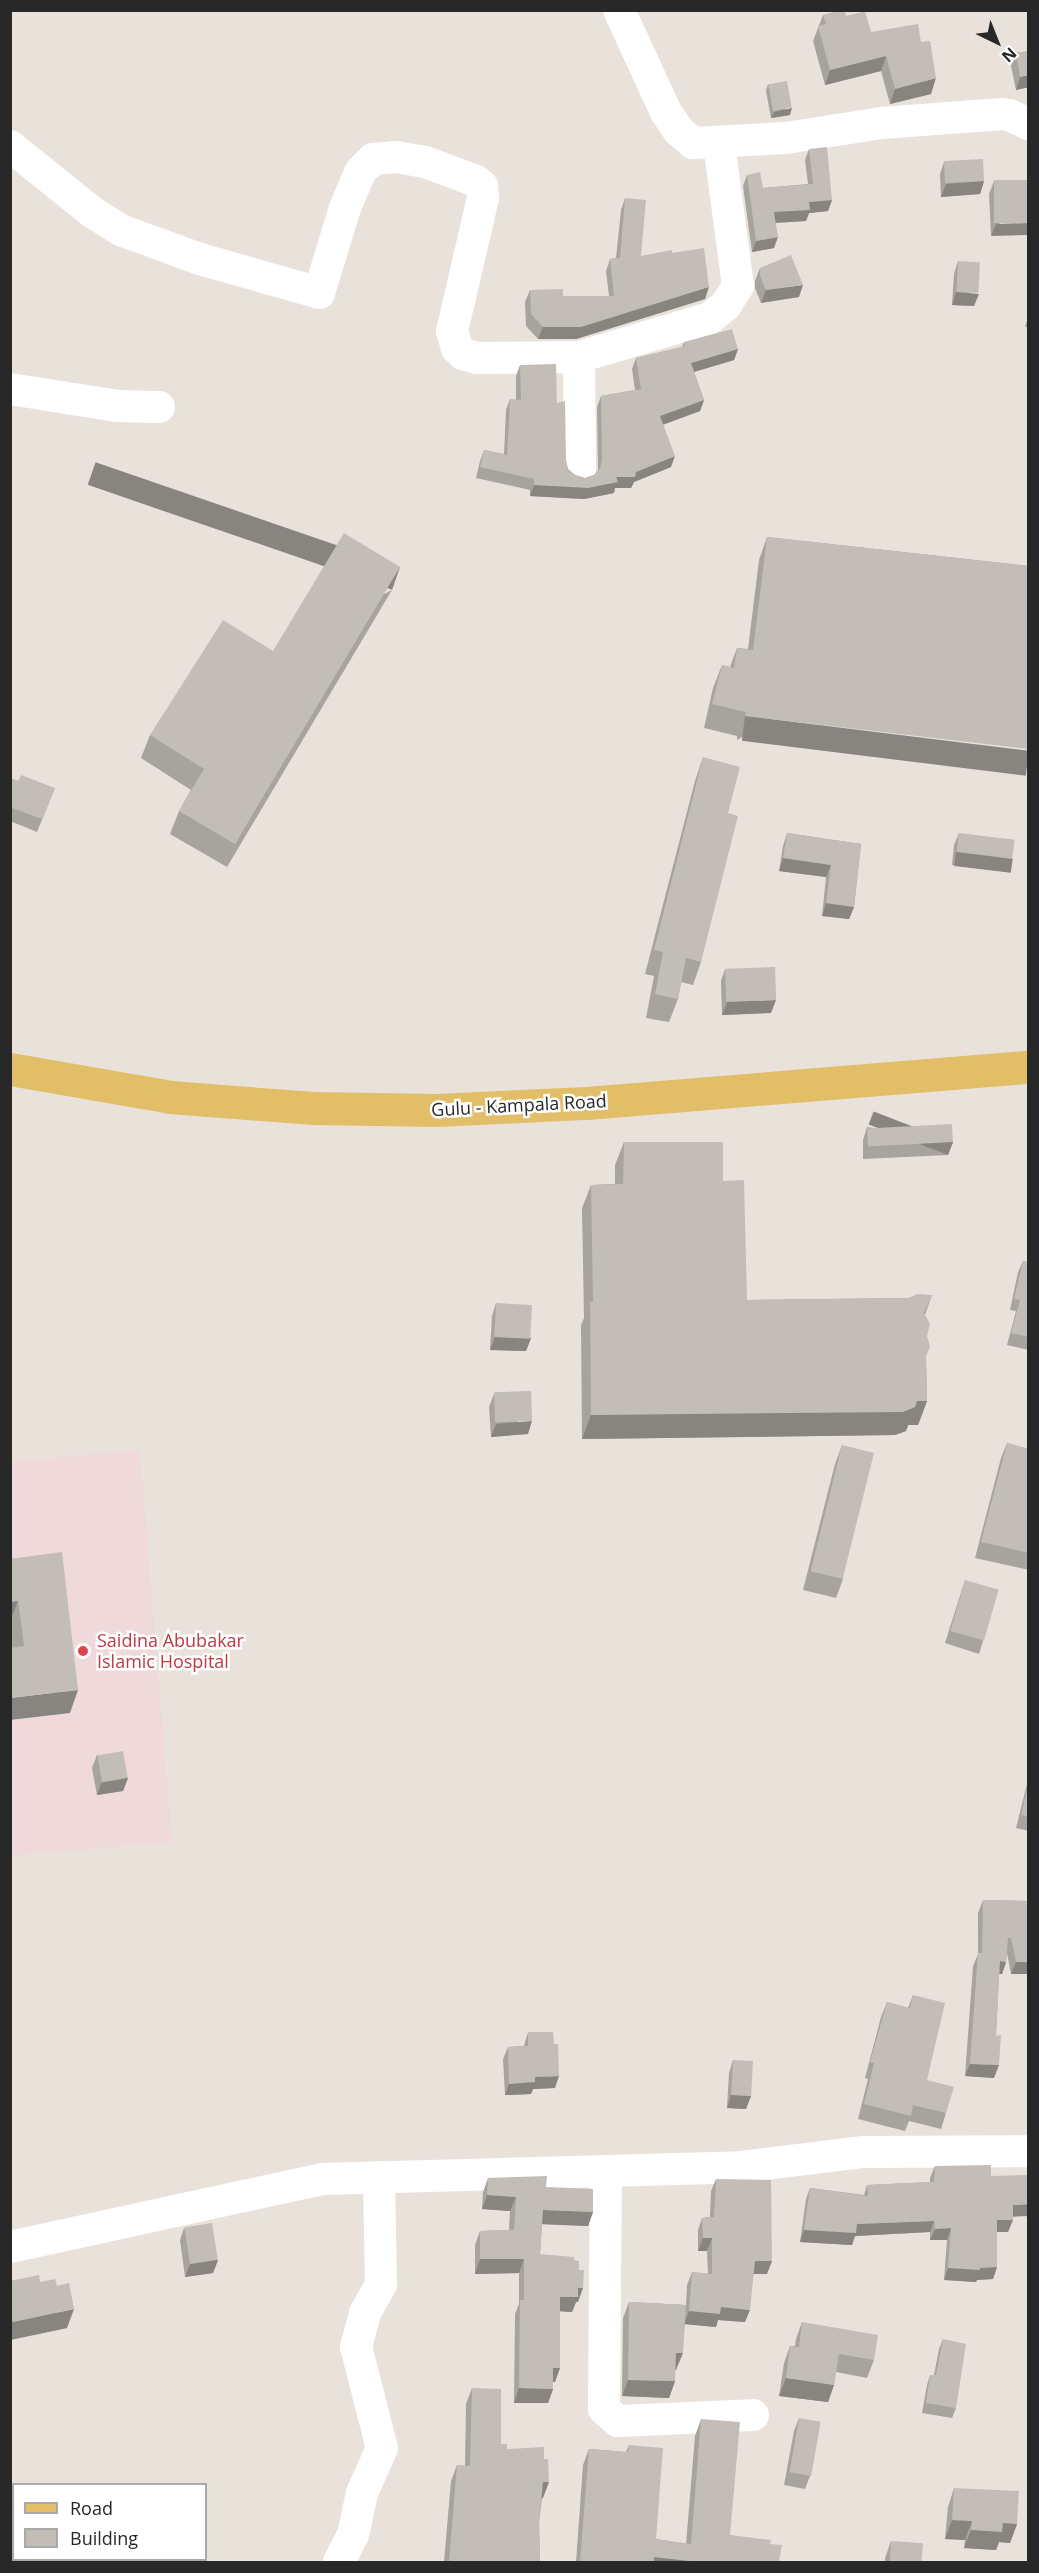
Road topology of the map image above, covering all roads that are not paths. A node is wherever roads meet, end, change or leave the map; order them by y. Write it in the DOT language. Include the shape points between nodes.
graph roads {
  1 [pos="619,10"];
  2 [pos="1029,124"];
  3 [pos="719,143"];
  4 [pos="10,146"];
  5 [pos="579,357"];
  6 [pos="10,389"];
  7 [pos="159,407"];
  8 [pos="580,471"];
  9 [pos="1029,1067"];
  10 [pos="10,1070"];
  11 [pos="1029,2151"];
  12 [pos="606,2172"];
  13 [pos="379,2177"];
  14 [pos="10,2247"];
  15 [pos="753,2415"];
  16 [pos="339,2562"];
  1 -- 3 [label="street" via="678,130 693,142"];
  2 -- 3 [label="street" via="1002,114 882,123"];
  3 -- 5 [label="street" via="738,286 726,305 710,318"];
  4 -- 5 [label="street" via="92,212 123,231 200,259 319,293 345,208 360,172 373,159 396,157 425,162 466,177 480,183 484,191 452,331 457,348 477,358"];
  5 -- 8 [label="street"];
  6 -- 7 [label="street" via="117,406"];
  9 -- 10 [label="main road, Gulu - Kampala Road" via="587,1103 436,1110 314,1108 171,1097"];
  11 -- 12 [label="street" via="864,2152 741,2167"];
  12 -- 13 [label="street"];
  12 -- 15 [label="street" via="604,2409 618,2421"];
  13 -- 14 [label="street" via="322,2179"];
  13 -- 16 [label="street" via="381,2284 362,2321 356,2348 382,2448 362,2493 353,2535"];
}
